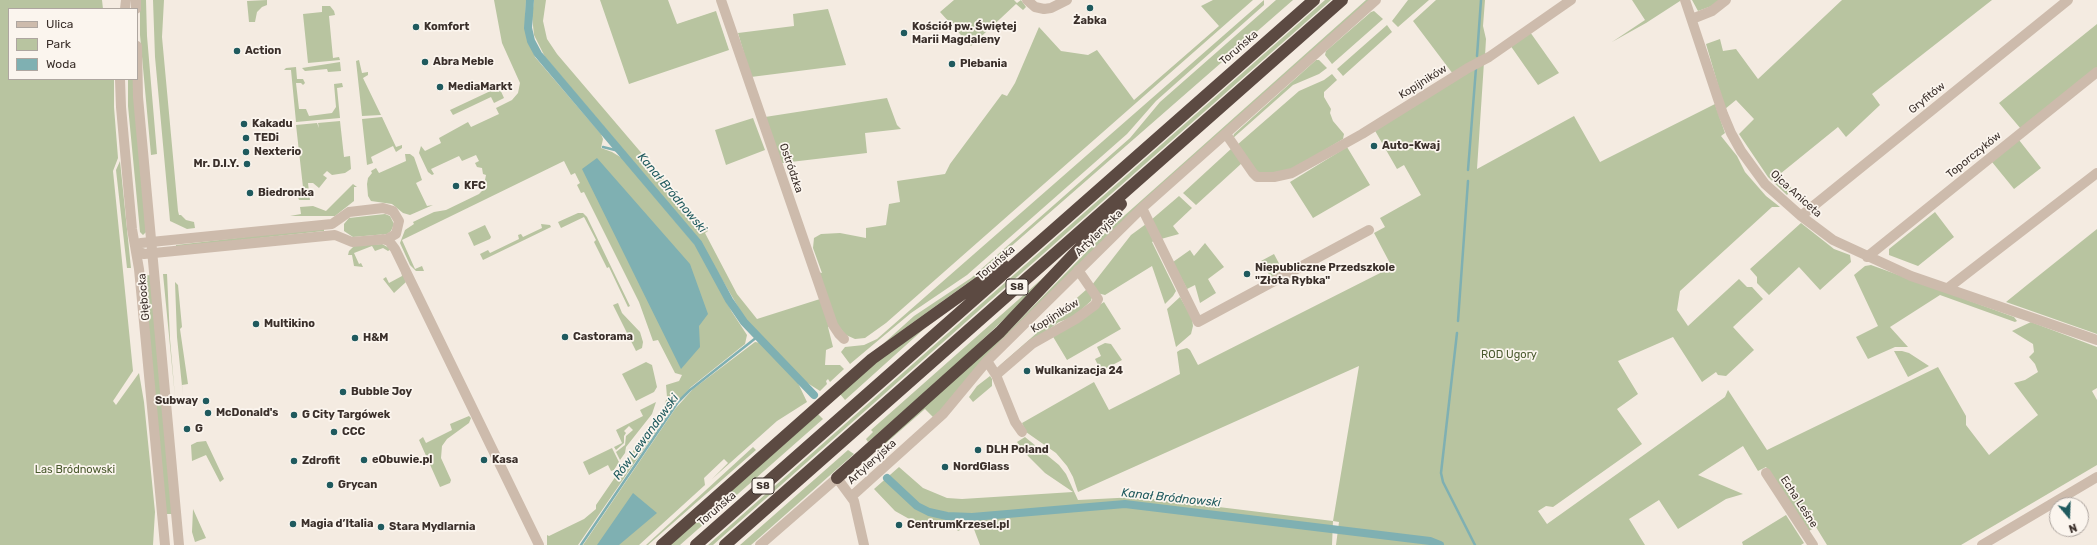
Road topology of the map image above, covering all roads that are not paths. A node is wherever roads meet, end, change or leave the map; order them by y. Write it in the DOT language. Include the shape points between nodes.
graph roads {
  1 [pos="721,0"];
  2 [pos="1027,0"];
  3 [pos="1067,0"];
  4 [pos="1314,0"];
  5 [pos="1342,0"];
  6 [pos="1376,0"];
  7 [pos="1571,0"];
  8 [pos="1685,0"];
  9 [pos="1726,0"];
  10 [pos="2068,0"];
  11 [pos="1692,19"];
  12 [pos="2097,72"];
  13 [pos="120,80"];
  14 [pos="138,80"];
  15 [pos="1226,134"];
  16 [pos="1177,146"];
  17 [pos="2097,174"];
  18 [pos="1142,208"];
  19 [pos="1801,216"];
  20 [pos="1067,218"];
  21 [pos="339,220"];
  22 [pos="1369,230"];
  23 [pos="396,234"];
  24 [pos="342,238"];
  25 [pos="383,239"];
  26 [pos="151,242"];
  27 [pos="395,249"];
  28 [pos="136,250"];
  29 [pos="152,254"];
  30 [pos="1867,257"];
  31 [pos="1078,270"];
  32 [pos="1948,288"];
  33 [pos="844,339"];
  34 [pos="2097,340"];
  35 [pos="987,361"];
  36 [pos="996,375"];
  37 [pos="1022,432"];
  38 [pos="1766,473"];
  39 [pos="2097,477"];
  40 [pos="837,478"];
  41 [pos="852,496"];
  42 [pos="165,545"];
  43 [pos="180,545"];
  44 [pos="539,545"];
  45 [pos="662,545"];
  46 [pos="696,545"];
  47 [pos="725,545"];
  48 [pos="760,545"];
  49 [pos="864,545"];
  50 [pos="1813,545"];
  51 [pos="1982,545"];
  1 -- 33 [label="street, Ostródzka" via="830,315 837,331"];
  2 -- 3 [label="street" via="1040,9 1051,8"];
  4 -- 20 [label="highway, Toruńska / S8"];
  5 -- 16 [label="highway, S8"];
  6 -- 15 [label="street, Artyleryjska"];
  7 -- 15 [label="street, Kopijników" via="1488,57 1415,102 1320,159 1283,176 1253,174"];
  8 -- 11 [label="street, Ojca Aniceta"];
  9 -- 11 [label="street" via="1712,11"];
  10 -- 19 [label="street, Gryfitów"];
  11 -- 19 [label="street, Ojca Aniceta" via="1732,136 1765,184"];
  12 -- 30 [label="street, Toporczyków"];
  13 -- 28 [label="street, Głębocka"];
  14 -- 26 [label="street, Głębocka"];
  15 -- 18 [label="street, Artyleryjska"];
  16 -- 40 [label="highway" via="1000,332"];
  16 -- 47 [label="highway, S8"];
  17 -- 32 [label="street"];
  18 -- 22 [label="street" via="1198,322"];
  18 -- 31 [label="street, Artyleryjska"];
  19 -- 30 [label="street, Ojca Aniceta" via="1833,240"];
  20 -- 45 [label="highway" via="888,348"];
  20 -- 46 [label="highway, Toruńska / S8"];
  21 -- 23 [label="street" via="344,214 352,211 389,209 395,212 399,219 400,226"];
  21 -- 24 [label="street" via="338,229"];
  21 -- 26 [label="street" via="332,224"];
  23 -- 25 [label="street"];
  23 -- 27 [label="street"];
  24 -- 25 [label="street" via="352,242"];
  24 -- 29 [label="street" via="335,235"];
  25 -- 27 [label="street" via="390,242"];
  26 -- 28 [label="street" via="140,243"];
  26 -- 29 [label="street, Głębocka"];
  27 -- 44 [label="street"];
  28 -- 29 [label="street" via="142,254"];
  28 -- 42 [label="street, Głębocka"];
  29 -- 43 [label="street, Głębocka"];
  30 -- 32 [label="street, Ojca Aniceta" via="1911,276"];
  31 -- 35 [label="street, Artyleryjska"];
  31 -- 36 [label="street, Kopijników" via="1098,299 1095,305 1032,344"];
  32 -- 34 [label="street, Ojca Aniceta"];
  35 -- 36 [label="street"];
  35 -- 41 [label="street, Artyleryjska" via="946,412"];
  36 -- 37 [label="street" via="1015,422"];
  38 -- 50 [label="street, Echa Leśne"];
  39 -- 51 [label="street"];
  40 -- 41 [label="street"];
  40 -- 48 [label="street"];
  41 -- 49 [label="street"];
}
